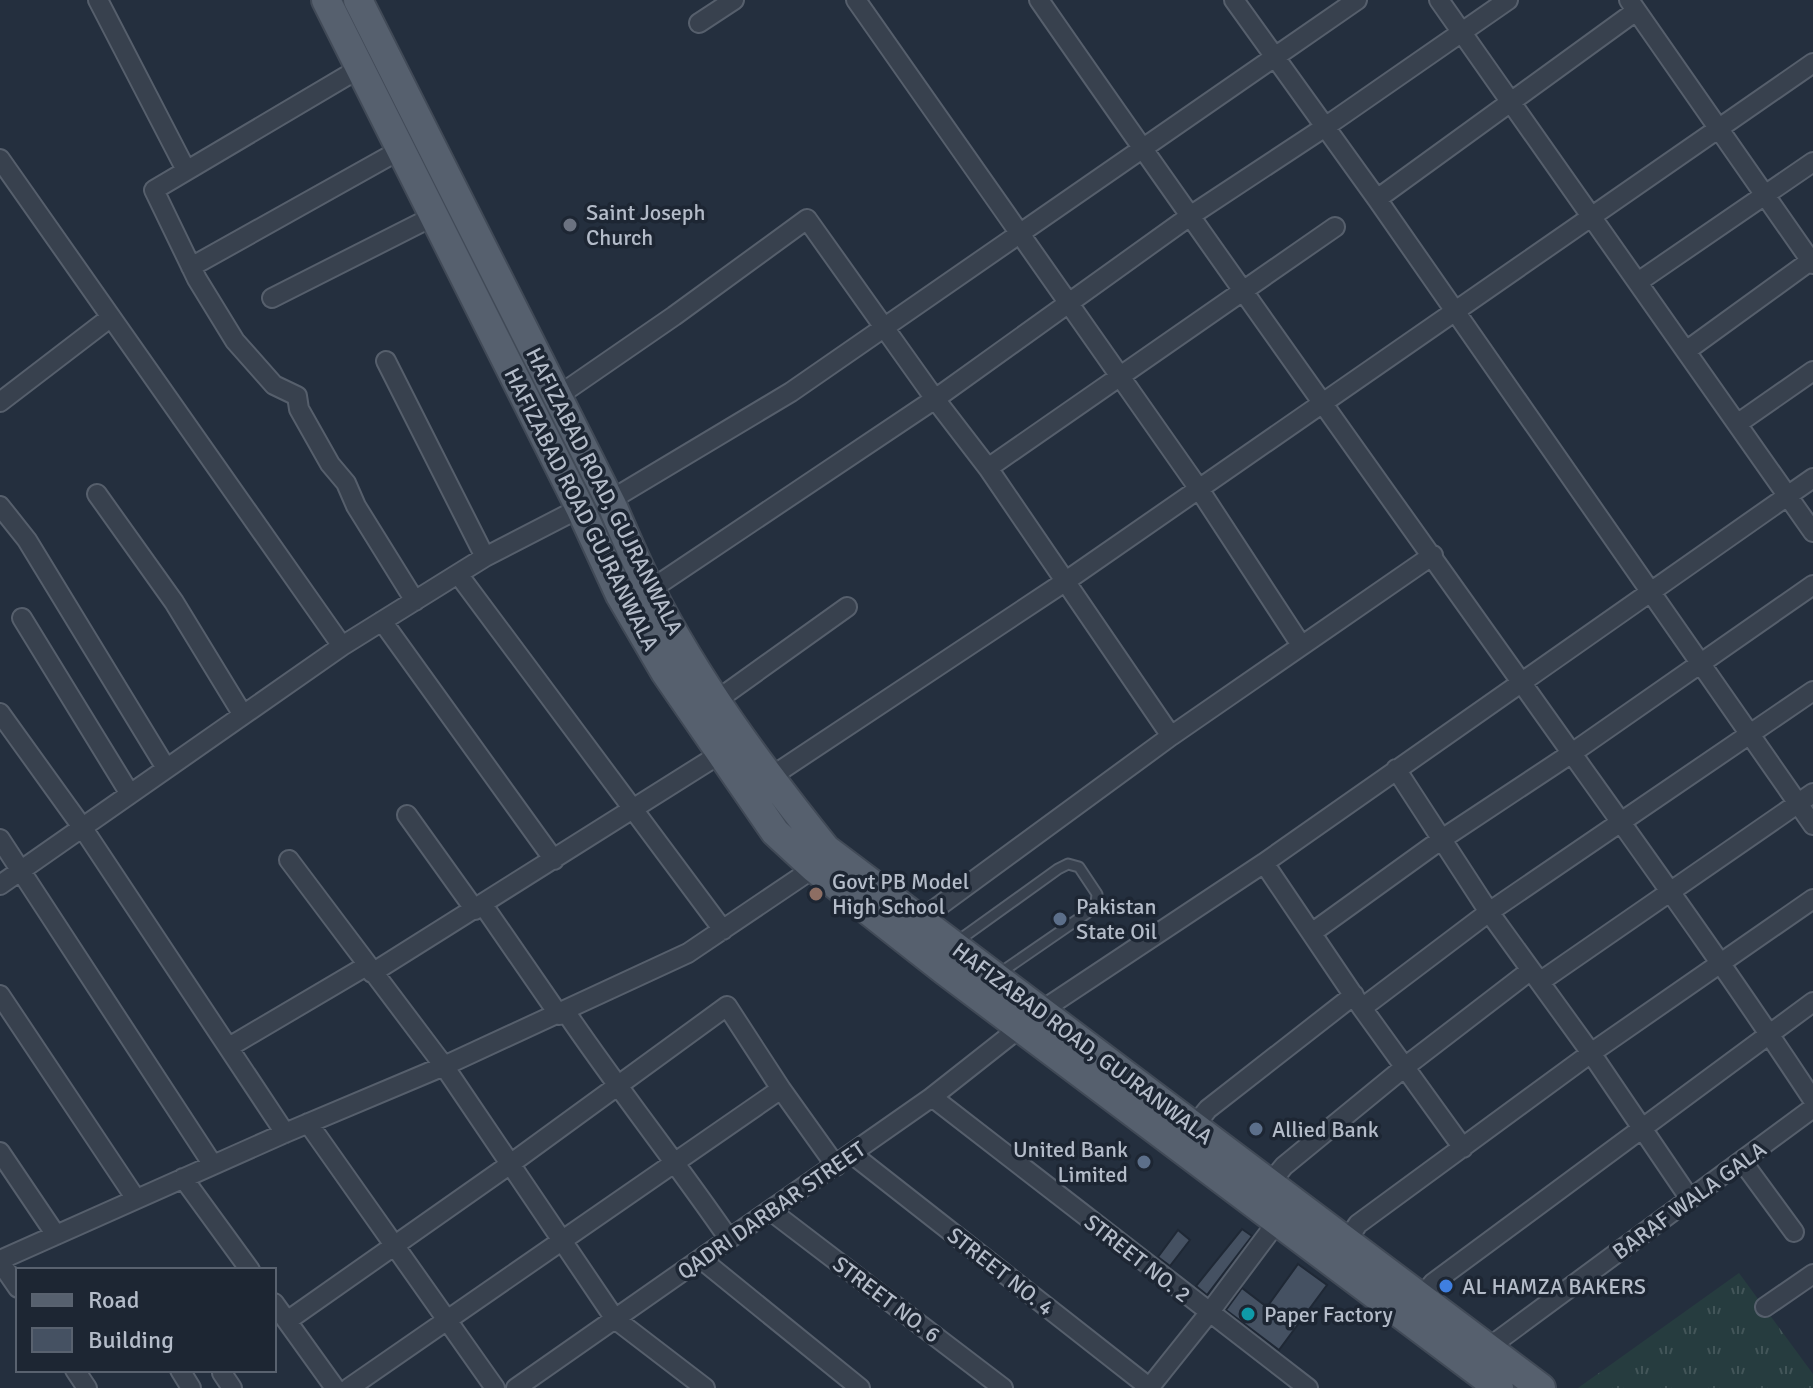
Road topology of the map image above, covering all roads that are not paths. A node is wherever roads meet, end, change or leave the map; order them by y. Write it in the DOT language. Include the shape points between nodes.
graph roads {
  1 [pos="98,0"];
  2 [pos="326,0"];
  3 [pos="358,0"];
  4 [pos="734,0"];
  5 [pos="856,0"];
  6 [pos="1039,0"];
  7 [pos="1234,0"];
  8 [pos="1357,0"];
  9 [pos="1439,0"];
  10 [pos="1508,0"];
  11 [pos="1633,6"];
  12 [pos="699,23"];
  13 [pos="1462,32"];
  14 [pos="1274,57"];
  15 [pos="1813,63"];
  16 [pos="360,68"];
  17 [pos="1510,101"];
  18 [pos="1325,127"];
  19 [pos="1719,130"];
  20 [pos="1143,149"];
  21 [pos="400,150"];
  22 [pos="0,159"];
  23 [pos="1813,162"];
  24 [pos="186,170"];
  25 [pos="1765,195"];
  26 [pos="1377,199"];
  27 [pos="434,216"];
  28 [pos="1190,216"];
  29 [pos="1592,218"];
  30 [pos="1335,227"];
  31 [pos="1020,231"];
  32 [pos="1812,261"];
  33 [pos="191,267"];
  34 [pos="1638,282"];
  35 [pos="1240,291"];
  36 [pos="272,298"];
  37 [pos="1069,301"];
  38 [pos="1456,312"];
  39 [pos="111,317"];
  40 [pos="883,327"];
  41 [pos="1686,351"];
  42 [pos="386,361"];
  43 [pos="1813,371"];
  44 [pos="1121,376"];
  45 [pos="558,396"];
  46 [pos="935,399"];
  47 [pos="0,402"];
  48 [pos="1323,403"];
  49 [pos="1737,424"];
  50 [pos="988,468"];
  51 [pos="1813,478"];
  52 [pos="1199,489"];
  53 [pos="97,494"];
  54 [pos="1787,496"];
  55 [pos="609,501"];
  56 [pos="0,506"];
  57 [pos="580,508"];
  58 [pos="1813,532"];
  59 [pos="1433,555"];
  60 [pos="485,557"];
  61 [pos="458,574"];
  62 [pos="1066,581"];
  63 [pos="1813,585"];
  64 [pos="650,590"];
  65 [pos="1649,592"];
  66 [pos="415,601"];
  67 [pos="847,607"];
  68 [pos="22,618"];
  69 [pos="382,621"];
  70 [pos="1301,645"];
  71 [pos="342,646"];
  72 [pos="1700,663"];
  73 [pos="1520,681"];
  74 [pos="1813,691"];
  75 [pos="717,700"];
  76 [pos="0,713"];
  77 [pos="243,715"];
  78 [pos="1750,735"];
  79 [pos="1171,736"];
  80 [pos="1572,753"];
  81 [pos="720,754"];
  82 [pos="166,768"];
  83 [pos="1396,769"];
  84 [pos="769,778"];
  85 [pos="130,794"];
  86 [pos="1806,798"];
  87 [pos="633,809"];
  88 [pos="407,815"];
  89 [pos="1622,823"];
  90 [pos="1813,825"];
  91 [pos="82,827"];
  92 [pos="0,839"];
  93 [pos="1442,839"];
  94 [pos="289,860"];
  95 [pos="554,860"];
  96 [pos="1264,863"];
  97 [pos="814,868"];
  98 [pos="21,870"];
  99 [pos="0,885"];
  100 [pos="1671,891"];
  101 [pos="1813,899"];
  102 [pos="479,907"];
  103 [pos="1489,912"];
  104 [pos="920,920"];
  105 [pos="723,930"];
  106 [pos="1313,932"];
  107 [pos="953,945"];
  108 [pos="1721,963"];
  109 [pos="370,969"];
  110 [pos="1536,976"];
  111 [pos="994,977"];
  112 [pos="0,995"];
  113 [pos="1358,1001"];
  114 [pos="1813,1002"];
  115 [pos="562,1013"];
  116 [pos="1032,1019"];
  117 [pos="1769,1033"];
  118 [pos="229,1047"];
  119 [pos="1591,1053"];
  120 [pos="444,1066"];
  121 [pos="1406,1066"];
  122 [pos="617,1087"];
  123 [pos="781,1089"];
  124 [pos="932,1097"];
  125 [pos="1813,1100"];
  126 [pos="1813,1108"];
  127 [pos="308,1123"];
  128 [pos="1194,1126"];
  129 [pos="1640,1128"];
  130 [pos="285,1133"];
  131 [pos="1463,1148"];
  132 [pos="0,1152"];
  133 [pos="852,1154"];
  134 [pos="676,1161"];
  135 [pos="1742,1161"];
  136 [pos="213,1165"];
  137 [pos="509,1165"];
  138 [pos="836,1166"];
  139 [pos="183,1178"];
  140 [pos="1270,1183"];
  141 [pos="136,1199"];
  142 [pos="1690,1199"];
  143 [pos="771,1211"];
  144 [pos="1277,1222"];
  145 [pos="1794,1232"];
  146 [pos="56,1235"];
  147 [pos="729,1239"];
  148 [pos="1347,1240"];
  149 [pos="563,1241"];
  150 [pos="394,1246"];
  151 [pos="701,1259"];
  152 [pos="0,1261"];
  153 [pos="249,1268"];
  154 [pos="1813,1274"];
  155 [pos="16,1285"];
  156 [pos="1422,1296"];
  157 [pos="276,1306"];
  158 [pos="1765,1307"];
  159 [pos="1209,1313"];
  160 [pos="615,1319"];
  161 [pos="287,1321"];
  162 [pos="447,1322"];
  163 [pos="1488,1348"];
  164 [pos="335,1388"];
  165 [pos="349,1388"];
  166 [pos="495,1388"];
  167 [pos="516,1388"];
  168 [pos="705,1388"];
  169 [pos="860,1388"];
  170 [pos="1003,1388"];
  171 [pos="1149,1388"];
  172 [pos="1308,1388"];
  173 [pos="1499,1388"];
  174 [pos="1541,1388"];
  1 -- 24 [label="street"];
  2 -- 16 [label="main road, HAFIZABAD ROAD GUJRANWALA"];
  3 -- 45 [label="main road, HAFIZABAD ROAD, GUJRANWALA"];
  4 -- 12 [label="street"];
  5 -- 31 [label="street"];
  6 -- 20 [label="street"];
  7 -- 14 [label="street"];
  8 -- 14 [label="street"];
  9 -- 13 [label="street"];
  10 -- 13 [label="street"];
  11 -- 17 [label="street"];
  11 -- 19 [label="street"];
  13 -- 17 [label="street"];
  13 -- 18 [label="street"];
  14 -- 18 [label="street"];
  14 -- 20 [label="street"];
  15 -- 19 [label="street"];
  16 -- 21 [label="main road, HAFIZABAD ROAD GUJRANWALA"];
  16 -- 24 [label="street"];
  17 -- 26 [label="street"];
  17 -- 29 [label="street"];
  18 -- 26 [label="street"];
  18 -- 28 [label="street"];
  19 -- 25 [label="street"];
  19 -- 29 [label="street"];
  20 -- 28 [label="street"];
  20 -- 31 [label="street"];
  21 -- 27 [label="main road, HAFIZABAD ROAD GUJRANWALA"];
  21 -- 33 [label="street"];
  22 -- 39 [label="street"];
  23 -- 25 [label="street"];
  24 -- 33 [label="street" via="154,190"];
  25 -- 32 [label="street"];
  25 -- 34 [label="street"];
  26 -- 38 [label="street"];
  27 -- 36 [label="street"];
  27 -- 57 [label="main road, HAFIZABAD ROAD GUJRANWALA"];
  28 -- 35 [label="street"];
  28 -- 37 [label="street"];
  29 -- 34 [label="street"];
  29 -- 38 [label="street"];
  30 -- 35 [label="street"];
  31 -- 37 [label="street"];
  31 -- 40 [label="street"];
  32 -- 41 [label="street"];
  33 -- 66 [label="street" via="235,341 274,385 297,396 330,464"];
  34 -- 41 [label="street"];
  35 -- 44 [label="street"];
  35 -- 48 [label="street"];
  37 -- 44 [label="street"];
  37 -- 46 [label="street"];
  38 -- 48 [label="street"];
  38 -- 65 [label="street"];
  39 -- 47 [label="street"];
  39 -- 71 [label="street"];
  40 -- 45 [label="street" via="807,219"];
  40 -- 46 [label="street"];
  40 -- 55 [label="street" via="791,392"];
  41 -- 49 [label="street"];
  42 -- 60 [label="street"];
  43 -- 49 [label="street"];
  44 -- 50 [label="street"];
  44 -- 52 [label="street"];
  45 -- 55 [label="main road, HAFIZABAD ROAD, GUJRANWALA"];
  46 -- 50 [label="street"];
  46 -- 64 [label="street"];
  48 -- 52 [label="street"];
  48 -- 59 [label="street"];
  49 -- 54 [label="street"];
  50 -- 62 [label="street"];
  51 -- 54 [label="street, QADRI DARBAR STREET"];
  52 -- 62 [label="street"];
  52 -- 70 [label="street"];
  53 -- 77 [label="street" via="174,602"];
  54 -- 58 [label="street"];
  54 -- 65 [label="street, QADRI DARBAR STREET"];
  55 -- 64 [label="main road, HAFIZABAD ROAD, GUJRANWALA"];
  56 -- 82 [label="street" via="27,540"];
  57 -- 60 [label="street"];
  57 -- 81 [label="main road, HAFIZABAD ROAD GUJRANWALA" via="620,595"];
  59 -- 70 [label="street"];
  59 -- 73 [label="street"];
  60 -- 61 [label="street"];
  61 -- 66 [label="street"];
  61 -- 87 [label="street"];
  62 -- 79 [label="street"];
  62 -- 84 [label="street"];
  63 -- 72 [label="street"];
  64 -- 75 [label="main road, HAFIZABAD ROAD, GUJRANWALA"];
  65 -- 72 [label="street"];
  65 -- 73 [label="street, QADRI DARBAR STREET"];
  66 -- 69 [label="street"];
  67 -- 75 [label="street"];
  68 -- 85 [label="street"];
  69 -- 71 [label="street"];
  69 -- 95 [label="street"];
  70 -- 79 [label="street"];
  71 -- 77 [label="street"];
  72 -- 78 [label="street"];
  72 -- 80 [label="street"];
  73 -- 80 [label="street"];
  73 -- 83 [label="street, QADRI DARBAR STREET"];
  74 -- 78 [label="street"];
  75 -- 84 [label="main road, HAFIZABAD ROAD, GUJRANWALA"];
  76 -- 91 [label="street"];
  77 -- 82 [label="street"];
  78 -- 86 [label="street"];
  78 -- 89 [label="street"];
  79 -- 104 [label="street"];
  80 -- 89 [label="street"];
  80 -- 93 [label="street"];
  81 -- 87 [label="street"];
  81 -- 97 [label="main road, HAFIZABAD ROAD GUJRANWALA" via="775,832"];
  82 -- 85 [label="street"];
  83 -- 93 [label="street"];
  83 -- 96 [label="street, QADRI DARBAR STREET"];
  84 -- 104 [label="main road, HAFIZABAD ROAD, GUJRANWALA" via="826,849"];
  85 -- 91 [label="street"];
  86 -- 90 [label="street"];
  86 -- 100 [label="street"];
  87 -- 95 [label="street"];
  87 -- 105 [label="street"];
  88 -- 102 [label="street"];
  89 -- 100 [label="street"];
  89 -- 103 [label="street"];
  91 -- 98 [label="street"];
  91 -- 118 [label="street"];
  92 -- 98 [label="street"];
  93 -- 103 [label="street"];
  93 -- 106 [label="street"];
  94 -- 109 [label="street"];
  95 -- 102 [label="street"];
  96 -- 106 [label="street"];
  96 -- 116 [label="street, QADRI DARBAR STREET"];
  97 -- 105 [label="street"];
  97 -- 116 [label="main road, HAFIZABAD ROAD GUJRANWALA" via="945,971"];
  98 -- 99 [label="street"];
  98 -- 136 [label="street"];
  100 -- 108 [label="street"];
  100 -- 110 [label="street"];
  101 -- 108 [label="street"];
  102 -- 109 [label="street"];
  102 -- 115 [label="street"];
  103 -- 110 [label="street"];
  103 -- 113 [label="street"];
  104 -- 107 [label="main road, HAFIZABAD ROAD, GUJRANWALA"];
  105 -- 115 [label="street" via="688,953"];
  106 -- 113 [label="street"];
  107 -- 111 [label="main road, HAFIZABAD ROAD, GUJRANWALA"];
  107 -- 111 [label="lane" via="1058,869 1068,864 1079,867 1097,894 1096,904"];
  108 -- 117 [label="street"];
  108 -- 119 [label="street"];
  109 -- 118 [label="street"];
  109 -- 120 [label="street"];
  110 -- 119 [label="street"];
  110 -- 121 [label="street"];
  111 -- 116 [label="main road, HAFIZABAD ROAD, GUJRANWALA"];
  112 -- 141 [label="street"];
  113 -- 121 [label="street"];
  113 -- 128 [label="street" via="1208,1109"];
  114 -- 117 [label="street"];
  115 -- 120 [label="street"];
  115 -- 122 [label="street"];
  116 -- 124 [label="street, QADRI DARBAR STREET"];
  116 -- 128 [label="main road, HAFIZABAD ROAD, GUJRANWALA"];
  116 -- 144 [label="main road, HAFIZABAD ROAD GUJRANWALA"];
  117 -- 125 [label="street"];
  117 -- 129 [label="street"];
  118 -- 130 [label="street"];
  119 -- 129 [label="street"];
  119 -- 131 [label="street"];
  120 -- 127 [label="street"];
  120 -- 137 [label="street"];
  121 -- 131 [label="street"];
  121 -- 140 [label="street"];
  122 -- 123 [label="street" via="727,1006"];
  122 -- 134 [label="street"];
  122 -- 137 [label="street"];
  123 -- 134 [label="street"];
  123 -- 138 [label="street"];
  124 -- 133 [label="street, QADRI DARBAR STREET"];
  124 -- 159 [label="street, STREET NO. 2"];
  126 -- 135 [label="street, BARAF WALA GALA"];
  127 -- 130 [label="street"];
  127 -- 150 [label="street"];
  128 -- 140 [label="main road, HAFIZABAD ROAD, GUJRANWALA"];
  129 -- 142 [label="street"];
  129 -- 156 [label="street"];
  130 -- 136 [label="street"];
  131 -- 148 [label="street" via="1358,1224"];
  132 -- 146 [label="street"];
  133 -- 138 [label="street, QADRI DARBAR STREET"];
  133 -- 171 [label="street, STREET NO. 4"];
  134 -- 147 [label="street"];
  134 -- 149 [label="street"];
  135 -- 142 [label="street, BARAF WALA GALA"];
  135 -- 145 [label="street"];
  136 -- 139 [label="street"];
  137 -- 149 [label="street"];
  137 -- 150 [label="street"];
  138 -- 143 [label="street, QADRI DARBAR STREET"];
  139 -- 141 [label="street"];
  139 -- 153 [label="street"];
  140 -- 148 [label="main road, HAFIZABAD ROAD, GUJRANWALA"];
  141 -- 146 [label="street"];
  142 -- 163 [label="street, BARAF WALA GALA"];
  143 -- 147 [label="street, QADRI DARBAR STREET"];
  143 -- 170 [label="street, STREET NO. 6"];
  144 -- 159 [label="street"];
  144 -- 173 [label="main road, HAFIZABAD ROAD GUJRANWALA"];
  146 -- 152 [label="street"];
  147 -- 151 [label="street, QADRI DARBAR STREET"];
  148 -- 156 [label="main road, HAFIZABAD ROAD, GUJRANWALA"];
  149 -- 160 [label="street"];
  149 -- 162 [label="street"];
  150 -- 161 [label="street"];
  150 -- 162 [label="street"];
  151 -- 160 [label="street, QADRI DARBAR STREET"];
  151 -- 169 [label="street"];
  152 -- 155 [label="street"];
  154 -- 158 [label="street"];
  156 -- 163 [label="main road, HAFIZABAD ROAD, GUJRANWALA"];
  157 -- 161 [label="street"];
  159 -- 171 [label="street"];
  159 -- 172 [label="street, STREET NO. 2"];
  160 -- 167 [label="street, QADRI DARBAR STREET"];
  160 -- 168 [label="street"];
  161 -- 164 [label="street"];
  162 -- 165 [label="street"];
  162 -- 166 [label="street"];
  163 -- 174 [label="main road, HAFIZABAD ROAD, GUJRANWALA"];
}
